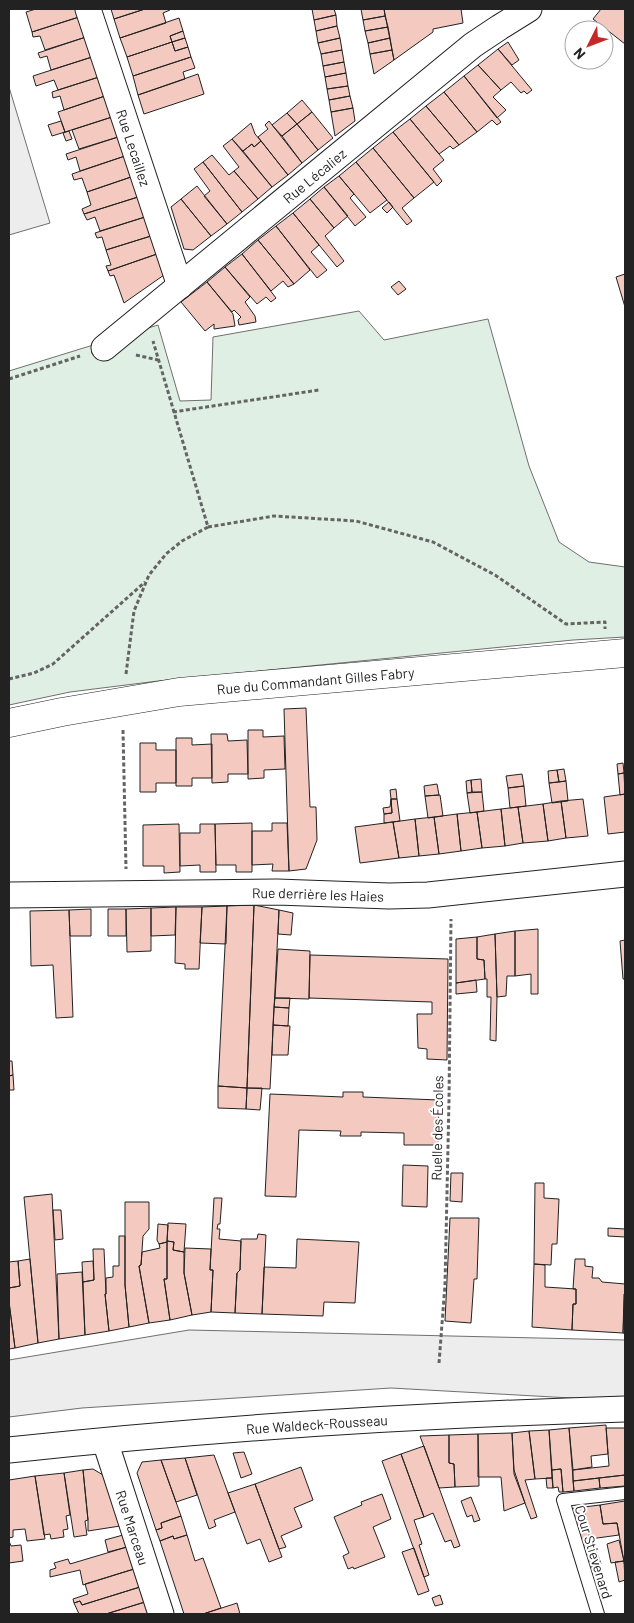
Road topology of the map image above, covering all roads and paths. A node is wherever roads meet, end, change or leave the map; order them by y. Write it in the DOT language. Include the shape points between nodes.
graph roads {
  1 [pos="88,9"];
  2 [pos="530,9"];
  3 [pos="180,286"];
  4 [pos="146,314"];
  5 [pos="104,348"];
  6 [pos="319,390"];
  7 [pos="173,412"];
  8 [pos="208,527"];
  9 [pos="147,580"];
  10 [pos="617,653"];
  11 [pos="9,679"];
  12 [pos="123,701"];
  13 [pos="9,723"];
  14 [pos="625,874"];
  15 [pos="126,894"];
  16 [pos="450,894"];
  17 [pos="9,895"];
  18 [pos="439,1363"];
  19 [pos="625,1409"];
  20 [pos="104,1441"];
  21 [pos="9,1450"];
  22 [pos="625,1493"];
  23 [pos="161,1614"];
  24 [pos="598,1614"];
  1 -- 3 [label="street, Rue Lecaillez"];
  2 -- 3 [label="street, Rue Lécaliez" via="473,46"];
  3 -- 4 [label="street, Rue Lécaliez"];
  4 -- 5 [label="street, Rue Lécaliez"];
  4 -- 7 [label="path"];
  6 -- 7 [label="path"];
  7 -- 8 [label="path"];
  8 -- 9 [label="path" via="166,554"];
  8 -- 10 [label="path" via="274,516 356,521 433,542 496,575 566,624 605,622"];
  9 -- 11 [label="path" via="53,664"];
  9 -- 12 [label="path" via="134,611"];
  10 -- 12 [label="street, Rue du Commandant Gilles Fabry" via="230,687"];
  12 -- 13 [label="street, Rue du Commandant Gilles Fabry"];
  12 -- 15 [label="path"];
  14 -- 16 [label="street, Rue derrière les Haies"];
  15 -- 16 [label="street, Rue derrière les Haies"];
  15 -- 17 [label="street, Rue derrière les Haies"];
  16 -- 18 [label="path, Ruelle des Écoles" via="452,937 445,1285"];
  19 -- 20 [label="street, Rue Waldeck-Rousseau" via="374,1420"];
  20 -- 21 [label="street, Rue Waldeck-Rousseau"];
  20 -- 23 [label="street, Rue Marceau"];
  22 -- 24 [label="lane, Cour Stievenard" via="563,1500"];
}
